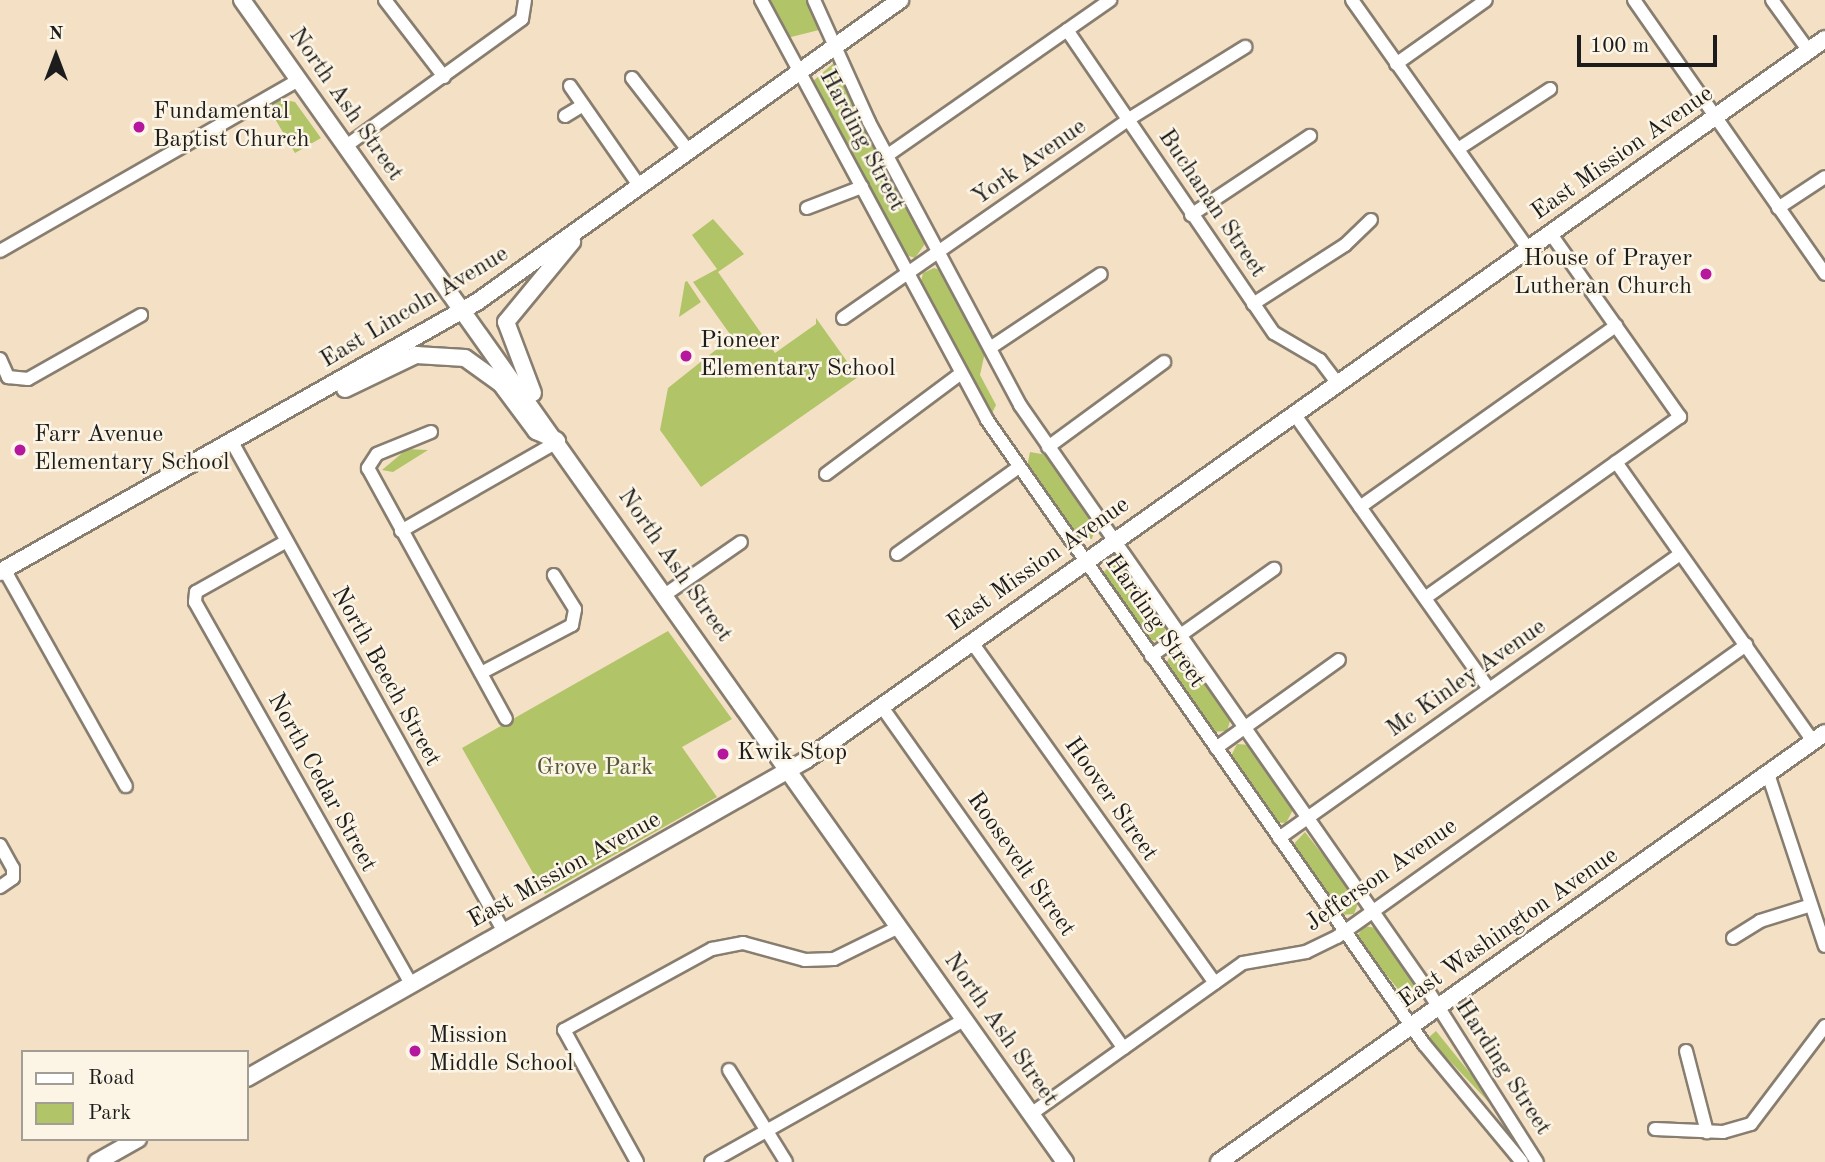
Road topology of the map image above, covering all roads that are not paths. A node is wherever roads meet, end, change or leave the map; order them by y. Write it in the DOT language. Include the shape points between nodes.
graph roads {
  1 [pos="242,0"];
  2 [pos="385,0"];
  3 [pos="525,0"];
  4 [pos="761,0"];
  5 [pos="814,0"];
  6 [pos="900,0"];
  7 [pos="1110,0"];
  8 [pos="1352,0"];
  9 [pos="1486,0"];
  10 [pos="1634,0"];
  11 [pos="1772,0"];
  12 [pos="1068,30"];
  13 [pos="1825,39"];
  14 [pos="837,45"];
  15 [pos="1245,47"];
  16 [pos="1808,50"];
  17 [pos="1396,64"];
  18 [pos="800,71"];
  19 [pos="444,77"];
  20 [pos="632,78"];
  21 [pos="299,80"];
  22 [pos="570,86"];
  23 [pos="1550,89"];
  24 [pos="583,105"];
  25 [pos="565,117"];
  26 [pos="1715,117"];
  27 [pos="1129,119"];
  28 [pos="1310,136"];
  29 [pos="346,146"];
  30 [pos="687,149"];
  31 [pos="1458,149"];
  32 [pos="888,155"];
  33 [pos="1825,177"];
  34 [pos="638,184"];
  35 [pos="862,187"];
  36 [pos="807,208"];
  37 [pos="1778,208"];
  38 [pos="597,214"];
  39 [pos="1191,215"];
  40 [pos="1371,220"];
  41 [pos="1550,233"];
  42 [pos="1528,249"];
  43 [pos="0,251"];
  44 [pos="941,252"];
  45 [pos="909,274"];
  46 [pos="1101,274"];
  47 [pos="1825,274"];
  48 [pos="1253,304"];
  49 [pos="462,308"];
  50 [pos="141,315"];
  51 [pos="843,318"];
  52 [pos="1616,326"];
  53 [pos="990,348"];
  54 [pos="0,359"];
  55 [pos="1164,362"];
  56 [pos="959,375"];
  57 [pos="1338,384"];
  58 [pos="1295,415"];
  59 [pos="547,424"];
  60 [pos="431,432"];
  61 [pos="559,441"];
  62 [pos="232,442"];
  63 [pos="1048,447"];
  64 [pos="1616,462"];
  65 [pos="1019,467"];
  66 [pos="826,474"];
  67 [pos="1360,507"];
  68 [pos="401,531"];
  69 [pos="1113,540"];
  70 [pos="285,542"];
  71 [pos="741,542"];
  72 [pos="897,554"];
  73 [pos="1679,554"];
  74 [pos="1086,560"];
  75 [pos="1274,569"];
  76 [pos="2,570"];
  77 [pos="554,575"];
  78 [pos="666,594"];
  79 [pos="1424,598"];
  80 [pos="1180,635"];
  81 [pos="971,641"];
  82 [pos="1746,645"];
  83 [pos="1152,656"];
  84 [pos="1339,660"];
  85 [pos="481,673"];
  86 [pos="1489,689"];
  87 [pos="882,707"];
  88 [pos="506,719"];
  89 [pos="1244,728"];
  90 [pos="1819,737"];
  91 [pos="1216,748"];
  92 [pos="789,771"];
  93 [pos="1768,774"];
  94 [pos="126,786"];
  95 [pos="1307,818"];
  96 [pos="1279,838"];
  97 [pos="0,845"];
  98 [pos="0,887"];
  99 [pos="1811,905"];
  100 [pos="1371,911"];
  101 [pos="899,927"];
  102 [pos="1344,931"];
  103 [pos="504,932"];
  104 [pos="1733,938"];
  105 [pos="1825,946"];
  106 [pos="1214,983"];
  107 [pos="411,984"];
  108 [pos="1437,1008"];
  109 [pos="964,1020"];
  110 [pos="1412,1026"];
  111 [pos="1825,1026"];
  112 [pos="1124,1048"];
  113 [pos="1686,1051"];
  114 [pos="729,1070"];
  115 [pos="248,1077"];
  116 [pos="1031,1114"];
  117 [pos="1655,1129"];
  118 [pos="766,1132"];
  119 [pos="1707,1132"];
  120 [pos="134,1141"];
  121 [pos="97,1162"];
  122 [pos="637,1162"];
  123 [pos="711,1162"];
  124 [pos="786,1162"];
  125 [pos="1065,1162"];
  126 [pos="1219,1162"];
  127 [pos="1522,1162"];
  128 [pos="1537,1162"];
  1 -- 21 [label="main road, North Ash Street"];
  2 -- 19 [label="street"];
  3 -- 19 [label="street" via="522,19"];
  4 -- 18 [label="street, Harding Street"];
  5 -- 14 [label="street, Harding Street"];
  6 -- 14 [label="main road, East Lincoln Avenue"];
  7 -- 12 [label="street"];
  8 -- 17 [label="street"];
  9 -- 17 [label="street"];
  10 -- 26 [label="street"];
  11 -- 16 [label="street"];
  12 -- 27 [label="street, Buchanan Street"];
  12 -- 32 [label="street"];
  13 -- 16 [label="main road, East Mission Avenue"];
  14 -- 18 [label="main road, East Lincoln Avenue"];
  14 -- 32 [label="street, Harding Street"];
  15 -- 27 [label="street, York Avenue"];
  16 -- 26 [label="main road, East Mission Avenue"];
  17 -- 31 [label="street"];
  18 -- 30 [label="main road, East Lincoln Avenue"];
  18 -- 35 [label="street, Harding Street"];
  19 -- 29 [label="street"];
  20 -- 30 [label="street"];
  21 -- 29 [label="main road, North Ash Street"];
  21 -- 43 [label="street"];
  22 -- 24 [label="street"];
  23 -- 31 [label="street"];
  24 -- 25 [label="street"];
  24 -- 34 [label="street"];
  26 -- 37 [label="street"];
  26 -- 41 [label="main road, East Mission Avenue"];
  27 -- 39 [label="street, Buchanan Street"];
  27 -- 44 [label="street, York Avenue"];
  28 -- 39 [label="street"];
  29 -- 49 [label="main road, North Ash Street"];
  30 -- 34 [label="main road, East Lincoln Avenue"];
  31 -- 42 [label="street"];
  32 -- 44 [label="street, Harding Street"];
  33 -- 37 [label="street"];
  34 -- 38 [label="main road, East Lincoln Avenue"];
  35 -- 36 [label="street"];
  35 -- 45 [label="street, Harding Street"];
  37 -- 47 [label="street"];
  38 -- 49 [label="main road, East Lincoln Avenue"];
  38 -- 59 [label="main road" via="506,322"];
  39 -- 48 [label="street, Buchanan Street"];
  40 -- 48 [label="street" via="1345,245"];
  41 -- 42 [label="main road, East Mission Avenue"];
  41 -- 52 [label="street"];
  42 -- 57 [label="main road, East Mission Avenue"];
  44 -- 45 [label="street, York Avenue"];
  44 -- 53 [label="street, Harding Street"];
  45 -- 51 [label="street, York Avenue"];
  45 -- 56 [label="street, Harding Street"];
  46 -- 53 [label="street"];
  48 -- 57 [label="street, Buchanan Street" via="1274,333 1320,360"];
  49 -- 59 [label="main road, North Ash Street"];
  49 -- 62 [label="main road, East Lincoln Avenue"];
  50 -- 54 [label="street" via="28,379 15,380"];
  52 -- 64 [label="street" via="1680,417"];
  52 -- 67 [label="street"];
  53 -- 63 [label="street, Harding Street"];
  55 -- 63 [label="street"];
  56 -- 65 [label="street, Harding Street"];
  56 -- 66 [label="street"];
  57 -- 58 [label="main road, East Mission Avenue"];
  58 -- 67 [label="street"];
  58 -- 69 [label="main road, East Mission Avenue"];
  59 -- 61 [label="main road, North Ash Street"];
  60 -- 68 [label="street" via="377,454 368,468"];
  61 -- 62 [label="main road" via="536,431 483,368 465,358 428,354"];
  61 -- 68 [label="street"];
  61 -- 78 [label="main road, North Ash Street"];
  62 -- 70 [label="street, North Beech Street"];
  62 -- 76 [label="main road, East Lincoln Avenue"];
  63 -- 69 [label="street, Harding Street"];
  64 -- 73 [label="street"];
  64 -- 79 [label="street"];
  65 -- 72 [label="street"];
  65 -- 74 [label="street, Harding Street"];
  67 -- 79 [label="street"];
  68 -- 85 [label="street"];
  69 -- 74 [label="main road, East Mission Avenue"];
  69 -- 80 [label="street, Harding Street"];
  70 -- 103 [label="street, North Beech Street"];
  70 -- 107 [label="street, North Cedar Street" via="196,592 195,602"];
  71 -- 78 [label="street"];
  73 -- 82 [label="street"];
  73 -- 86 [label="street, Mc Kinley Avenue"];
  74 -- 81 [label="main road, East Mission Avenue"];
  74 -- 83 [label="street, Harding Street"];
  75 -- 80 [label="street"];
  76 -- 94 [label="street"];
  77 -- 85 [label="street" via="575,609 572,625"];
  78 -- 92 [label="main road, North Ash Street"];
  79 -- 86 [label="street"];
  80 -- 83 [label="street"];
  80 -- 89 [label="street, Harding Street"];
  81 -- 87 [label="main road, East Mission Avenue"];
  81 -- 106 [label="street, Hoover Street"];
  82 -- 90 [label="street"];
  82 -- 100 [label="street, Jefferson Avenue"];
  83 -- 91 [label="street, Harding Street"];
  84 -- 89 [label="street"];
  85 -- 88 [label="street"];
  86 -- 95 [label="street, Mc Kinley Avenue"];
  87 -- 92 [label="main road, East Mission Avenue"];
  87 -- 112 [label="street, Roosevelt Street"];
  89 -- 91 [label="street"];
  89 -- 95 [label="street, Harding Street"];
  90 -- 93 [label="main road, East Washington Avenue"];
  91 -- 96 [label="street, Harding Street"];
  92 -- 101 [label="main road, North Ash Street"];
  92 -- 103 [label="main road, East Mission Avenue"];
  93 -- 99 [label="street"];
  93 -- 108 [label="main road, East Washington Avenue"];
  95 -- 96 [label="street, Mc Kinley Avenue"];
  95 -- 100 [label="street, Harding Street"];
  96 -- 102 [label="street, Harding Street"];
  97 -- 98 [label="street" via="13,878"];
  99 -- 104 [label="street" via="1760,921"];
  99 -- 105 [label="street"];
  100 -- 102 [label="street, Jefferson Avenue"];
  100 -- 108 [label="street, Harding Street"];
  101 -- 109 [label="main road, North Ash Street"];
  101 -- 122 [label="street" via="834,959 805,960 743,943 712,949 564,1030"];
  102 -- 106 [label="street, Jefferson Avenue" via="1306,952 1252,959"];
  102 -- 110 [label="street, Harding Street"];
  103 -- 107 [label="main road, East Mission Avenue"];
  106 -- 112 [label="street, Jefferson Avenue"];
  107 -- 115 [label="main road, East Mission Avenue"];
  108 -- 110 [label="main road, East Washington Avenue"];
  108 -- 128 [label="street, Harding Street"];
  109 -- 116 [label="main road, North Ash Street"];
  109 -- 118 [label="street"];
  110 -- 126 [label="main road, East Washington Avenue"];
  110 -- 127 [label="street, Harding Street"];
  111 -- 119 [label="street" via="1762,1114 1736,1130"];
  112 -- 116 [label="street, Jefferson Avenue"];
  113 -- 119 [label="street"];
  114 -- 118 [label="street"];
  116 -- 125 [label="main road, North Ash Street"];
  117 -- 119 [label="street"];
  118 -- 123 [label="street"];
  118 -- 124 [label="street"];
  120 -- 121 [label="main road"];
}
